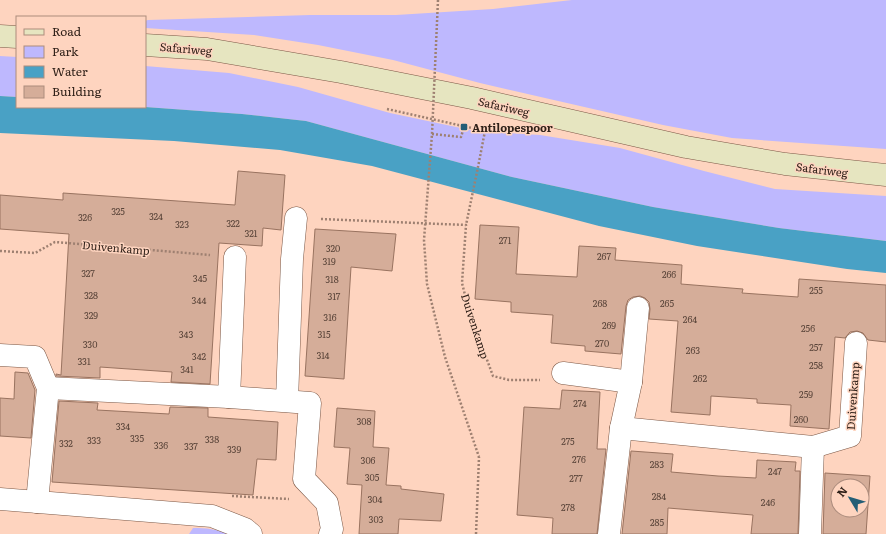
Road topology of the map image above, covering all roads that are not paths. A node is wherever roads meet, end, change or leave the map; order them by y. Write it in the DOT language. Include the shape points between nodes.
graph roads {
  1 [pos="0,36"];
  2 [pos="16,37"];
  3 [pos="146,45"];
  4 [pos="886,175"];
  5 [pos="296,218"];
  6 [pos="235,257"];
  7 [pos="638,308"];
  8 [pos="856,343"];
  9 [pos="0,355"];
  10 [pos="563,374"];
  11 [pos="632,382"];
  12 [pos="48,388"];
  13 [pos="229,397"];
  14 [pos="288,401"];
  15 [pos="621,428"];
  16 [pos="814,447"];
  17 [pos="0,499"];
  18 [pos="37,502"];
  19 [pos="251,534"];
  20 [pos="330,534"];
  21 [pos="609,534"];
  22 [pos="810,534"];
  1 -- 2 [label="street"];
  3 -- 4 [label="street, Safariweg" via="207,49 341,72 472,98 686,147 785,164"];
  5 -- 14 [label="street" via="292,259"];
  6 -- 13 [label="street"];
  7 -- 11 [label="street"];
  8 -- 16 [label="street, Duivenkamp" via="850,436"];
  9 -- 12 [label="street" via="35,357"];
  10 -- 11 [label="street"];
  11 -- 15 [label="street"];
  12 -- 13 [label="street"];
  12 -- 18 [label="street"];
  13 -- 14 [label="street"];
  14 -- 20 [label="street" via="310,403 304,479 327,502 332,529"];
  15 -- 16 [label="street, Duivenkamp"];
  15 -- 21 [label="street"];
  16 -- 22 [label="street"];
  17 -- 18 [label="street"];
  18 -- 19 [label="street" via="212,516 245,529"];
}
